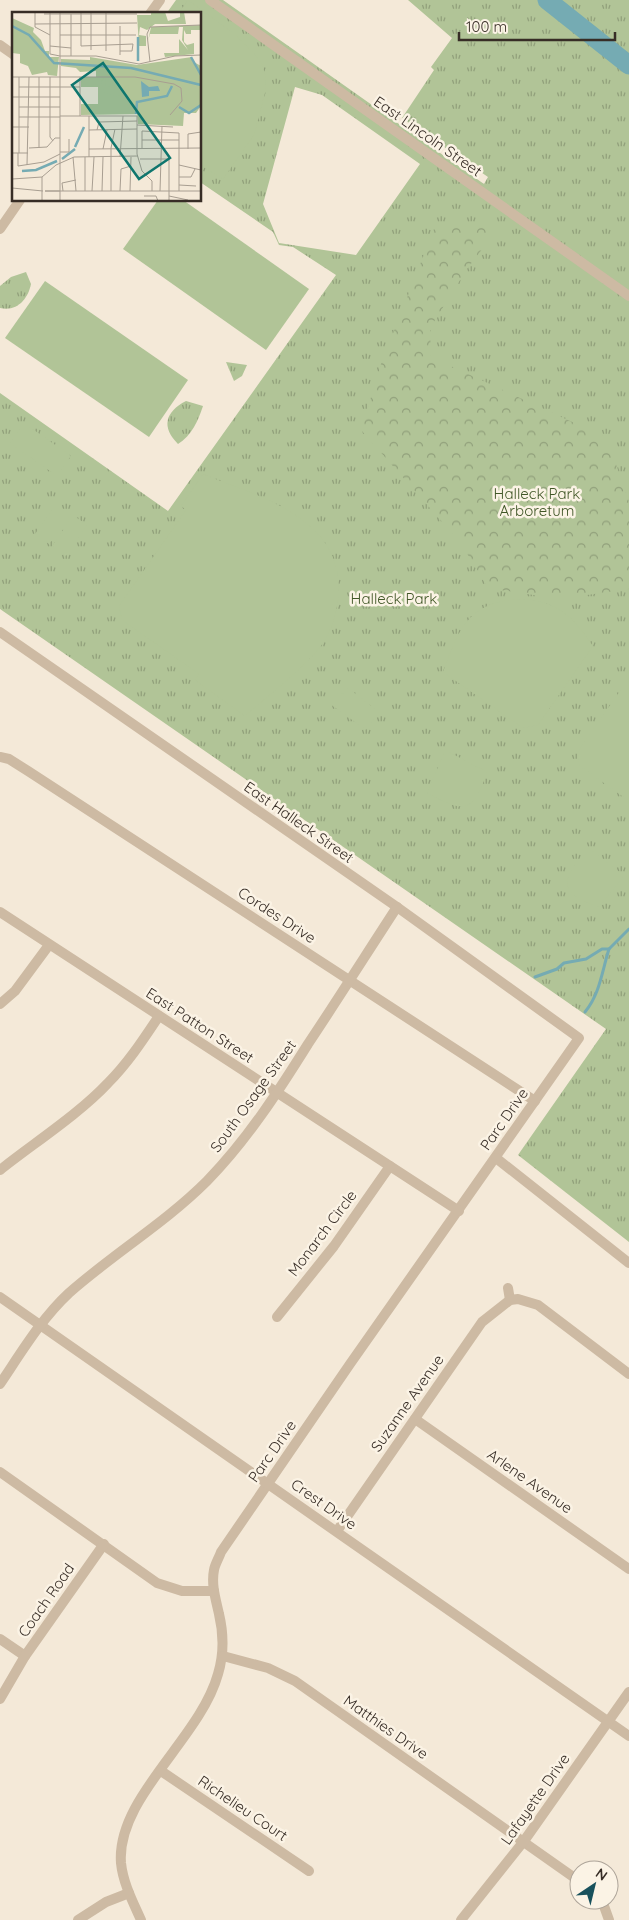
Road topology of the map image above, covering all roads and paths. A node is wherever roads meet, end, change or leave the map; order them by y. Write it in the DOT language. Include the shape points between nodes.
graph roads {
  1 [pos="160,0"];
  2 [pos="210,0"];
  3 [pos="151,12"];
  4 [pos="0,45"];
  5 [pos="12,54"];
  6 [pos="19,201"];
  7 [pos="0,229"];
  8 [pos="629,296"];
  9 [pos="0,632"];
  10 [pos="0,757"];
  11 [pos="396,907"];
  12 [pos="0,912"];
  13 [pos="49,945"];
  14 [pos="350,980"];
  15 [pos="0,1004"];
  16 [pos="159,1016"];
  17 [pos="579,1038"];
  18 [pos="277,1093"];
  19 [pos="535,1101"];
  20 [pos="496,1158"];
  21 [pos="390,1166"];
  22 [pos="0,1170"];
  23 [pos="459,1211"];
  24 [pos="629,1263"];
  25 [pos="508,1288"];
  26 [pos="0,1297"];
  27 [pos="510,1300"];
  28 [pos="277,1317"];
  29 [pos="41,1325"];
  30 [pos="629,1374"];
  31 [pos="0,1384"];
  32 [pos="414,1418"];
  33 [pos="0,1472"];
  34 [pos="268,1483"];
  35 [pos="337,1531"];
  36 [pos="104,1544"];
  37 [pos="629,1569"];
  38 [pos="214,1591"];
  39 [pos="0,1640"];
  40 [pos="25,1656"];
  41 [pos="223,1656"];
  42 [pos="629,1692"];
  43 [pos="0,1699"];
  44 [pos="608,1722"];
  45 [pos="629,1736"];
  46 [pos="161,1770"];
  47 [pos="524,1842"];
  48 [pos="309,1871"];
  49 [pos="569,1874"];
  50 [pos="129,1893"];
  51 [pos="78,1920"];
  52 [pos="141,1920"];
  53 [pos="461,1920"];
  1 -- 3 [label="street"];
  2 -- 8 [label="street, East Lincoln Street"];
  4 -- 5 [label="street"];
  6 -- 7 [label="street"];
  9 -- 11 [label="street, East Halleck Street"];
  10 -- 14 [label="street, Cordes Drive" via="28,771"];
  11 -- 14 [label="street, South Osage Street"];
  11 -- 17 [label="street, East Halleck Street"];
  12 -- 13 [label="street, East Patton Street"];
  13 -- 15 [label="street" via="16,991"];
  13 -- 16 [label="street, East Patton Street"];
  14 -- 18 [label="street, South Osage Street"];
  14 -- 19 [label="street, Cordes Drive"];
  16 -- 18 [label="street, East Patton Street"];
  16 -- 22 [label="street" via="132,1056 106,1085"];
  17 -- 19 [label="street, Parc Drive"];
  18 -- 21 [label="street, East Patton Street"];
  18 -- 29 [label="street, South Osage Street" via="237,1148 206,1181 176,1209 67,1295"];
  19 -- 20 [label="street, Parc Drive"];
  20 -- 23 [label="street, Parc Drive"];
  20 -- 24 [label="street"];
  21 -- 23 [label="street, East Patton Street"];
  21 -- 28 [label="street, Monarch Circle" via="334,1246"];
  23 -- 34 [label="street, Parc Drive"];
  25 -- 27 [label="street"];
  26 -- 29 [label="street, Crest Drive"];
  27 -- 30 [label="street" via="538,1305"];
  27 -- 32 [label="street, Suzanne Avenue" via="482,1322"];
  29 -- 31 [label="street, South Osage Street"];
  29 -- 34 [label="street, Crest Drive"];
  32 -- 35 [label="street, Suzanne Avenue"];
  32 -- 37 [label="street, Arlene Avenue"];
  33 -- 36 [label="street"];
  34 -- 35 [label="street, Crest Drive"];
  34 -- 38 [label="street, Parc Drive" via="221,1552 214,1570"];
  35 -- 44 [label="street, Crest Drive"];
  36 -- 38 [label="street" via="157,1583 182,1591"];
  36 -- 40 [label="street, Coach Road"];
  38 -- 41 [label="street, Parc Drive" via="220,1616"];
  39 -- 40 [label="street"];
  40 -- 43 [label="street, Coach Road"];
  41 -- 46 [label="street, Parc Drive" via="218,1676 194,1725"];
  41 -- 47 [label="street, Matthies Drive" via="268,1668 295,1681"];
  42 -- 44 [label="street, Lafayette Drive"];
  44 -- 45 [label="street, Crest Drive"];
  44 -- 47 [label="street, Lafayette Drive"];
  46 -- 48 [label="street, Richelieu Court"];
  46 -- 50 [label="street, Parc Drive" via="134,1808 123,1836 121,1863"];
  47 -- 49 [label="street, Matthies Drive"];
  47 -- 53 [label="street, Lafayette Drive"];
  50 -- 51 [label="street" via="106,1902"];
  50 -- 52 [label="street, Parc Drive"];
}
